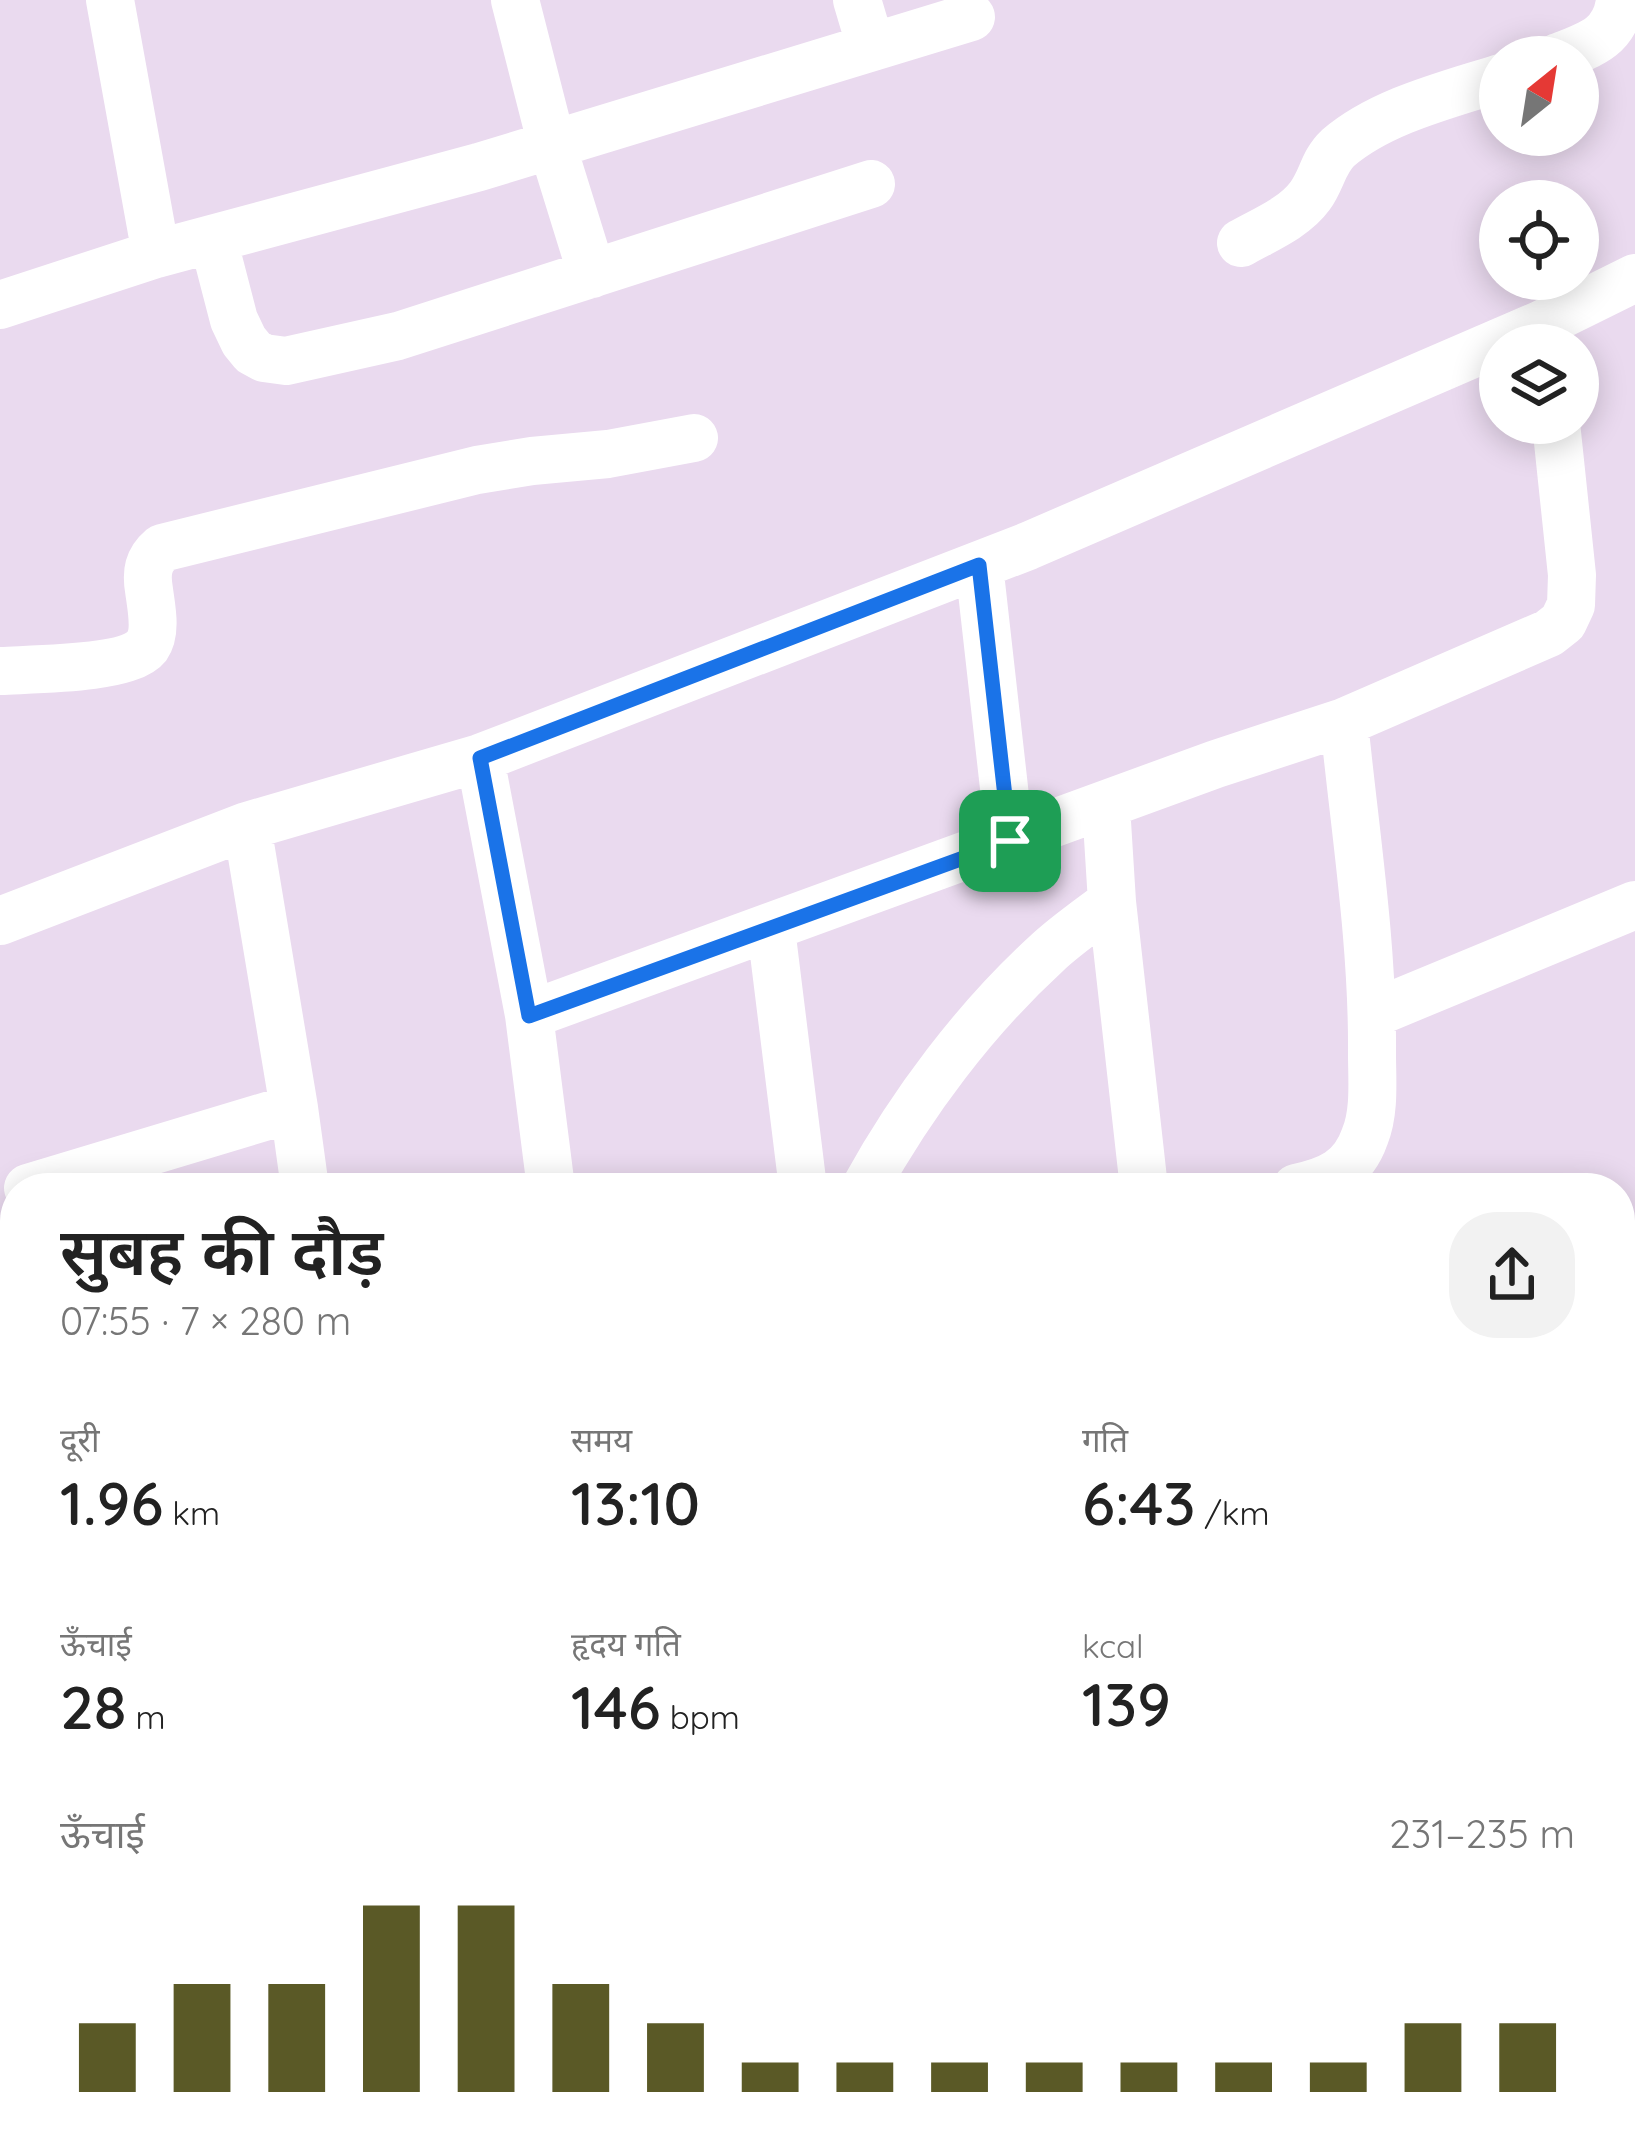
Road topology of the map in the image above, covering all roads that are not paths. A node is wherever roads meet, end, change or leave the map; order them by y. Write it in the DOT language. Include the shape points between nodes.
graph roads {
  1 [pos="110,0"];
  2 [pos="515,0"];
  3 [pos="857,0"];
  4 [pos="1620,0"];
  5 [pos="971,17"];
  6 [pos="1599,39"];
  7 [pos="871,47"];
  8 [pos="1479,85"];
  9 [pos="551,145"];
  10 [pos="871,184"];
  11 [pos="213,239"];
  12 [pos="1241,243"];
  13 [pos="156,254"];
  14 [pos="592,274"];
  15 [pos="1635,278"];
  16 [pos="0,305"];
  17 [pos="1560,324"];
  18 [pos="1479,361"];
  19 [pos="694,438"];
  20 [pos="1558,444"];
  21 [pos="979,565"];
  22 [pos="0,671"];
  23 [pos="1344,722"];
  24 [pos="480,758"];
  25 [pos="1106,806"];
  26 [pos="247,826"];
  27 [pos="1010,841"];
  28 [pos="1112,902"];
  29 [pos="1635,905"];
  30 [pos="0,921"];
  31 [pos="771,929"];
  32 [pos="1372,1014"];
  33 [pos="529,1016"];
  34 [pos="294,1108"];
  35 [pos="84,1173"];
  36 [pos="303,1173"];
  37 [pos="549,1173"];
  38 [pos="801,1173"];
  39 [pos="873,1173"];
  40 [pos="1142,1173"];
  41 [pos="1342,1173"];
  1 -- 13 [label="street"];
  2 -- 9 [label="street"];
  3 -- 7 [label="street"];
  4 -- 6 [label="street" via="1615,24"];
  5 -- 7 [label="street"];
  7 -- 9 [label="street"];
  8 -- 12 [label="street" via="1409,107 1350,139 1326,160 1306,201"];
  9 -- 11 [label="street"];
  9 -- 14 [label="street"];
  10 -- 14 [label="street"];
  11 -- 13 [label="street"];
  11 -- 14 [label="street" via="244,341 265,358 286,361 398,336"];
  13 -- 16 [label="street"];
  15 -- 17 [label="street"];
  18 -- 21 [label="street"];
  19 -- 22 [label="street" via="477,470 162,548 148,568 152,627 144,650 98,665"];
  20 -- 23 [label="street" via="1572,575 1563,622"];
  21 -- 24 [label="street"];
  21 -- 27 [label="street"];
  23 -- 25 [label="street"];
  23 -- 32 [label="street"];
  24 -- 26 [label="street"];
  24 -- 33 [label="street"];
  25 -- 27 [label="street"];
  25 -- 28 [label="street"];
  26 -- 30 [label="street"];
  26 -- 34 [label="street"];
  27 -- 31 [label="street"];
  28 -- 39 [label="street" via="1048,951 988,1015"];
  28 -- 40 [label="street"];
  29 -- 32 [label="street"];
  31 -- 33 [label="street"];
  31 -- 38 [label="street"];
  32 -- 41 [label="street" via="1366,1135"];
  33 -- 37 [label="street"];
  34 -- 35 [label="street"];
  34 -- 36 [label="street"];
}
